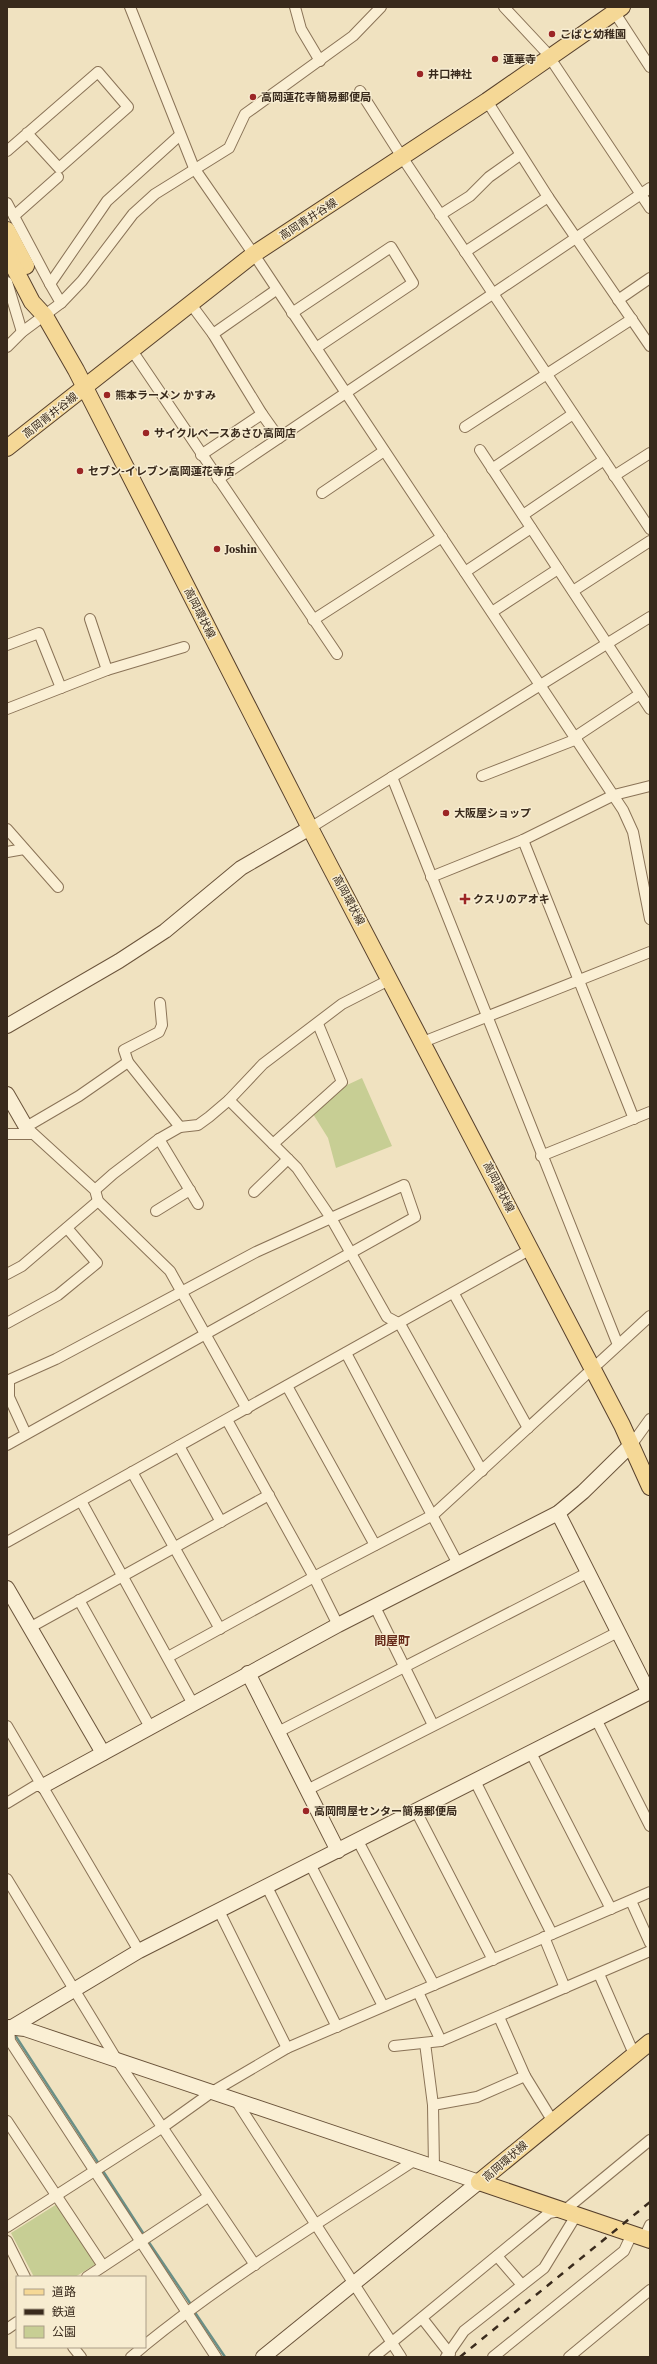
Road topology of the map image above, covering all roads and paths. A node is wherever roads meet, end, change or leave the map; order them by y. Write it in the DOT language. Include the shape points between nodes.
graph roads {
  1 [pos="130,7"];
  2 [pos="295,7"];
  3 [pos="381,7"];
  4 [pos="504,7"];
  5 [pos="618,10"];
  6 [pos="550,58"];
  7 [pos="320,61"];
  8 [pos="650,67"];
  9 [pos="360,91"];
  10 [pos="487,101"];
  11 [pos="28,133"];
  12 [pos="180,135"];
  13 [pos="7,151"];
  14 [pos="520,155"];
  15 [pos="402,157"];
  16 [pos="194,168"];
  17 [pos="58,177"];
  18 [pos="650,188"];
  19 [pos="641,194"];
  20 [pos="548,197"];
  21 [pos="7,203"];
  22 [pos="650,208"];
  23 [pos="440,215"];
  24 [pos="10,223"];
  25 [pos="577,237"];
  26 [pos="465,252"];
  27 [pos="7,254"];
  28 [pos="254,254"];
  29 [pos="650,278"];
  30 [pos="7,282"];
  31 [pos="276,290"];
  32 [pos="41,294"];
  33 [pos="493,294"];
  34 [pos="618,300"];
  35 [pos="61,302"];
  36 [pos="190,303"];
  37 [pos="292,313"];
  38 [pos="45,316"];
  39 [pos="632,319"];
  40 [pos="22,332"];
  41 [pos="213,334"];
  42 [pos="648,340"];
  43 [pos="7,347"];
  44 [pos="316,348"];
  45 [pos="130,349"];
  46 [pos="546,373"];
  47 [pos="85,388"];
  48 [pos="346,394"];
  49 [pos="262,414"];
  50 [pos="573,414"];
  51 [pos="465,427"];
  52 [pos="279,438"];
  53 [pos="7,448"];
  54 [pos="480,450"];
  55 [pos="384,451"];
  56 [pos="650,453"];
  57 [pos="201,455"];
  58 [pos="604,460"];
  59 [pos="492,469"];
  60 [pos="614,476"];
  61 [pos="218,479"];
  62 [pos="322,493"];
  63 [pos="523,515"];
  64 [pos="646,515"];
  65 [pos="531,528"];
  66 [pos="650,529"];
  67 [pos="442,537"];
  68 [pos="650,541"];
  69 [pos="558,569"];
  70 [pos="465,572"];
  71 [pos="573,591"];
  72 [pos="492,612"];
  73 [pos="650,617"];
  74 [pos="90,619"];
  75 [pos="313,620"];
  76 [pos="607,643"];
  77 [pos="7,645"];
  78 [pos="184,647"];
  79 [pos="338,654"];
  80 [pos="107,670"];
  81 [pos="542,685"];
  82 [pos="61,688"];
  83 [pos="640,694"];
  84 [pos="7,708"];
  85 [pos="650,709"];
  86 [pos="576,738"];
  87 [pos="482,776"];
  88 [pos="392,777"];
  89 [pos="650,786"];
  90 [pos="614,795"];
  91 [pos="310,828"];
  92 [pos="7,829"];
  93 [pos="523,840"];
  94 [pos="24,849"];
  95 [pos="7,852"];
  96 [pos="431,877"];
  97 [pos="58,887"];
  98 [pos="650,919"];
  99 [pos="650,952"];
  100 [pos="391,979"];
  101 [pos="578,982"];
  102 [pos="160,1003"];
  103 [pos="487,1017"];
  104 [pos="318,1024"];
  105 [pos="7,1026"];
  106 [pos="423,1042"];
  107 [pos="128,1062"];
  108 [pos="7,1094"];
  109 [pos="229,1100"];
  110 [pos="650,1112"];
  111 [pos="634,1118"];
  112 [pos="180,1126"];
  113 [pos="29,1131"];
  114 [pos="7,1134"];
  115 [pos="160,1139"];
  116 [pos="273,1144"];
  117 [pos="542,1156"];
  118 [pos="288,1159"];
  119 [pos="95,1190"];
  120 [pos="190,1190"];
  121 [pos="254,1192"];
  122 [pos="98,1201"];
  123 [pos="198,1204"];
  124 [pos="156,1211"];
  125 [pos="331,1218"];
  126 [pos="67,1228"];
  127 [pos="531,1250"];
  128 [pos="350,1254"];
  129 [pos="7,1274"];
  130 [pos="181,1292"];
  131 [pos="454,1294"];
  132 [pos="650,1316"];
  133 [pos="7,1323"];
  134 [pos="400,1324"];
  135 [pos="205,1335"];
  136 [pos="618,1345"];
  137 [pos="346,1353"];
  138 [pos="593,1369"];
  139 [pos="287,1386"];
  140 [pos="8,1397"];
  141 [pos="248,1409"];
  142 [pos="650,1419"];
  143 [pos="227,1420"];
  144 [pos="528,1428"];
  145 [pos="26,1434"];
  146 [pos="632,1444"];
  147 [pos="7,1445"];
  148 [pos="179,1446"];
  149 [pos="132,1472"];
  150 [pos="482,1472"];
  151 [pos="650,1486"];
  152 [pos="269,1495"];
  153 [pos="81,1501"];
  154 [pos="558,1513"];
  155 [pos="433,1514"];
  156 [pos="221,1522"];
  157 [pos="7,1542"];
  158 [pos="375,1545"];
  159 [pos="174,1548"];
  160 [pos="458,1564"];
  161 [pos="588,1573"];
  162 [pos="123,1576"];
  163 [pos="314,1577"];
  164 [pos="7,1588"];
  165 [pos="79,1600"];
  166 [pos="375,1607"];
  167 [pos="338,1625"];
  168 [pos="30,1627"];
  169 [pos="220,1629"];
  170 [pos="618,1632"];
  171 [pos="168,1658"];
  172 [pos="403,1667"];
  173 [pos="248,1673"];
  174 [pos="649,1693"];
  175 [pos="193,1704"];
  176 [pos="596,1719"];
  177 [pos="433,1725"];
  178 [pos="7,1726"];
  179 [pos="150,1728"];
  180 [pos="278,1732"];
  181 [pos="104,1753"];
  182 [pos="530,1753"];
  183 [pos="475,1781"];
  184 [pos="43,1786"];
  185 [pos="307,1790"];
  186 [pos="7,1803"];
  187 [pos="416,1811"];
  188 [pos="650,1826"];
  189 [pos="358,1841"];
  190 [pos="338,1851"];
  191 [pos="310,1864"];
  192 [pos="7,1879"];
  193 [pos="266,1886"];
  194 [pos="650,1892"];
  195 [pos="631,1901"];
  196 [pos="611,1909"];
  197 [pos="219,1911"];
  198 [pos="548,1936"];
  199 [pos="650,1943"];
  200 [pos="139,1951"];
  201 [pos="650,1951"];
  202 [pos="493,1960"];
  203 [pos="599,1974"];
  204 [pos="434,1985"];
  205 [pos="565,1988"];
  206 [pos="73,1991"];
  207 [pos="418,1992"];
  208 [pos="383,2006"];
  209 [pos="499,2017"];
  210 [pos="337,2026"];
  211 [pos="11,2028"];
  212 [pos="441,2040"];
  213 [pos="650,2042"];
  214 [pos="425,2043"];
  215 [pos="394,2046"];
  216 [pos="287,2048"];
  217 [pos="634,2054"];
  218 [pos="117,2060"];
  219 [pos="525,2076"];
  220 [pos="212,2092"];
  221 [pos="236,2099"];
  222 [pos="433,2105"];
  223 [pos="552,2120"];
  224 [pos="7,2121"];
  225 [pos="162,2127"];
  226 [pos="650,2140"];
  227 [pos="414,2160"];
  228 [pos="434,2168"];
  229 [pos="95,2170"];
  230 [pos="479,2182"];
  231 [pos="57,2196"];
  232 [pos="208,2197"];
  233 [pos="571,2212"];
  234 [pos="317,2225"];
  235 [pos="7,2227"];
  236 [pos="644,2234"];
  237 [pos="7,2241"];
  238 [pos="141,2241"];
  239 [pos="497,2256"];
  240 [pos="255,2264"];
  241 [pos="104,2266"];
  242 [pos="25,2276"];
  243 [pos="89,2276"];
  244 [pos="353,2282"];
  245 [pos="522,2285"];
  246 [pos="650,2290"];
  247 [pos="187,2311"];
  248 [pos="422,2318"];
  249 [pos="16,2323"];
  250 [pos="7,2329"];
  251 [pos="392,2342"];
  252 [pos="146,2344"];
  253 [pos="74,2348"];
  254 [pos="142,2348"];
  255 [pos="448,2355"];
  256 [pos="497,2355"];
  257 [pos="82,2357"];
  258 [pos="131,2357"];
  259 [pos="216,2357"];
  260 [pos="263,2357"];
  261 [pos="374,2357"];
  262 [pos="401,2357"];
  263 [pos="569,2357"];
  1 -- 12 [label="street"];
  2 -- 7 [label="street" via="301,29"];
  3 -- 7 [label="street" via="352,36"];
  4 -- 6 [label="street"];
  5 -- 6 [label="main road, 高岡青井谷線"];
  5 -- 8 [label="street"];
  6 -- 10 [label="main road, 高岡青井谷線"];
  6 -- 19 [label="street"];
  7 -- 16 [label="street" via="245,114 229,148"];
  9 -- 15 [label="street"];
  10 -- 14 [label="street"];
  10 -- 15 [label="main road, 高岡青井谷線"];
  11 -- 11 [label="street" via="98,72 128,107 59,168"];
  11 -- 13 [label="street"];
  12 -- 16 [label="street"];
  12 -- 32 [label="street" via="107,201"];
  14 -- 20 [label="street"];
  14 -- 23 [label="street" via="489,177 470,196"];
  15 -- 23 [label="street"];
  15 -- 28 [label="main road, 高岡青井谷線"];
  16 -- 28 [label="street"];
  16 -- 35 [label="street" via="155,194 133,214 82,282"];
  17 -- 24 [label="street"];
  18 -- 19 [label="street"];
  19 -- 22 [label="street"];
  19 -- 25 [label="street"];
  20 -- 25 [label="street"];
  20 -- 26 [label="street"];
  21 -- 24 [label="street"];
  23 -- 26 [label="street"];
  24 -- 32 [label="main road, 高岡環状線"];
  25 -- 33 [label="street"];
  25 -- 34 [label="street"];
  26 -- 33 [label="street"];
  27 -- 32 [label="main road, 高岡環状線"];
  28 -- 31 [label="street"];
  28 -- 36 [label="main road, 高岡青井谷線"];
  29 -- 34 [label="street"];
  30 -- 40 [label="street"];
  31 -- 37 [label="street"];
  31 -- 41 [label="street"];
  32 -- 35 [label="street"];
  32 -- 38 [label="main road, 高岡環状線"];
  33 -- 46 [label="street"];
  33 -- 48 [label="street"];
  34 -- 39 [label="street"];
  35 -- 38 [label="street"];
  36 -- 41 [label="street"];
  36 -- 45 [label="main road, 高岡青井谷線"];
  37 -- 44 [label="street"];
  37 -- 44 [label="street" via="391,248 413,283"];
  38 -- 40 [label="street"];
  38 -- 47 [label="main road, 高岡環状線"];
  39 -- 42 [label="street"];
  39 -- 46 [label="street"];
  40 -- 43 [label="street"];
  41 -- 49 [label="street"];
  44 -- 48 [label="street"];
  45 -- 47 [label="main road, 高岡青井谷線"];
  45 -- 57 [label="street"];
  46 -- 50 [label="street"];
  46 -- 51 [label="street"];
  47 -- 53 [label="main road, 高岡青井谷線"];
  47 -- 91 [label="main road, 高岡環状線"];
  48 -- 52 [label="street"];
  48 -- 55 [label="street"];
  49 -- 52 [label="street"];
  49 -- 57 [label="street"];
  50 -- 58 [label="street"];
  50 -- 59 [label="street"];
  52 -- 61 [label="street"];
  54 -- 59 [label="street"];
  55 -- 62 [label="street"];
  55 -- 67 [label="street"];
  56 -- 60 [label="street"];
  57 -- 61 [label="street"];
  58 -- 60 [label="street"];
  58 -- 63 [label="street"];
  59 -- 63 [label="street"];
  60 -- 64 [label="street"];
  61 -- 75 [label="street"];
  63 -- 65 [label="street"];
  64 -- 66 [label="street"];
  65 -- 69 [label="street"];
  65 -- 70 [label="street"];
  67 -- 70 [label="street"];
  67 -- 75 [label="street"];
  68 -- 71 [label="street"];
  69 -- 71 [label="street"];
  69 -- 72 [label="street"];
  70 -- 72 [label="street"];
  71 -- 76 [label="street"];
  72 -- 81 [label="street"];
  73 -- 76 [label="street"];
  74 -- 80 [label="street"];
  75 -- 79 [label="street"];
  76 -- 81 [label="street"];
  76 -- 83 [label="street"];
  77 -- 82 [label="street" via="39,633"];
  78 -- 80 [label="street"];
  80 -- 82 [label="street"];
  81 -- 86 [label="street"];
  81 -- 88 [label="street"];
  82 -- 84 [label="street"];
  83 -- 85 [label="street"];
  83 -- 86 [label="street"];
  86 -- 87 [label="street"];
  86 -- 90 [label="street"];
  88 -- 91 [label="street"];
  88 -- 96 [label="street"];
  89 -- 90 [label="street"];
  90 -- 93 [label="street"];
  90 -- 98 [label="street" via="624,810 633,832"];
  91 -- 100 [label="main road, 高岡環状線"];
  91 -- 105 [label="street" via="241,868 165,930 119,961"];
  92 -- 94 [label="street"];
  93 -- 96 [label="street"];
  93 -- 101 [label="street"];
  94 -- 95 [label="street"];
  94 -- 97 [label="street"];
  96 -- 103 [label="street"];
  99 -- 101 [label="street"];
  100 -- 104 [label="street" via="342,1004"];
  100 -- 106 [label="main road, 高岡環状線"];
  101 -- 103 [label="street"];
  101 -- 111 [label="street"];
  102 -- 107 [label="street" via="162,1025 159,1032 124,1050"];
  103 -- 106 [label="street"];
  103 -- 117 [label="street"];
  104 -- 109 [label="street" via="263,1064"];
  104 -- 116 [label="street" via="342,1082"];
  106 -- 127 [label="main road, 高岡環状線"];
  107 -- 112 [label="street"];
  107 -- 113 [label="street"];
  108 -- 113 [label="street"];
  109 -- 112 [label="street" via="198,1124"];
  109 -- 116 [label="street"];
  110 -- 111 [label="street"];
  111 -- 117 [label="street"];
  112 -- 115 [label="street"];
  113 -- 114 [label="street"];
  113 -- 119 [label="street"];
  115 -- 119 [label="street"];
  115 -- 120 [label="street"];
  116 -- 118 [label="street"];
  117 -- 136 [label="street"];
  118 -- 121 [label="street"];
  118 -- 125 [label="street"];
  119 -- 122 [label="street"];
  120 -- 123 [label="street"];
  120 -- 124 [label="street"];
  122 -- 126 [label="street"];
  122 -- 130 [label="street" via="170,1271"];
  125 -- 128 [label="street"];
  125 -- 128 [label="street" via="404,1185 415,1217"];
  125 -- 130 [label="street" via="256,1252"];
  126 -- 129 [label="street" via="22,1266"];
  126 -- 133 [label="street" via="97,1263 58,1295"];
  127 -- 131 [label="street"];
  127 -- 138 [label="main road, 高岡環状線"];
  128 -- 134 [label="street" via="387,1317"];
  128 -- 135 [label="street"];
  130 -- 135 [label="street"];
  130 -- 140 [label="street" via="56,1359 9,1380"];
  131 -- 134 [label="street"];
  131 -- 144 [label="street"];
  132 -- 136 [label="street"];
  134 -- 137 [label="street"];
  134 -- 150 [label="street"];
  135 -- 141 [label="street"];
  135 -- 145 [label="street"];
  136 -- 138 [label="street"];
  137 -- 139 [label="street"];
  137 -- 155 [label="street"];
  138 -- 144 [label="street"];
  138 -- 146 [label="main road, 高岡環状線"];
  139 -- 141 [label="street"];
  139 -- 158 [label="street"];
  140 -- 145 [label="street"];
  141 -- 143 [label="street"];
  142 -- 146 [label="street"];
  143 -- 148 [label="street"];
  143 -- 152 [label="street"];
  144 -- 150 [label="street"];
  145 -- 147 [label="street"];
  146 -- 151 [label="main road, 高岡環状線"];
  146 -- 154 [label="street"];
  148 -- 149 [label="street"];
  148 -- 156 [label="street"];
  149 -- 153 [label="street"];
  149 -- 159 [label="street"];
  150 -- 155 [label="street"];
  152 -- 156 [label="street"];
  152 -- 163 [label="street"];
  153 -- 157 [label="street"];
  153 -- 162 [label="street"];
  154 -- 160 [label="street"];
  154 -- 161 [label="street"];
  155 -- 158 [label="street"];
  155 -- 160 [label="street"];
  156 -- 159 [label="street"];
  158 -- 163 [label="street"];
  159 -- 162 [label="street"];
  159 -- 169 [label="street"];
  160 -- 166 [label="street"];
  161 -- 170 [label="street"];
  161 -- 172 [label="street"];
  162 -- 165 [label="street"];
  162 -- 171 [label="street"];
  163 -- 167 [label="street"];
  163 -- 169 [label="street"];
  164 -- 168 [label="street"];
  165 -- 168 [label="street"];
  165 -- 179 [label="street"];
  166 -- 167 [label="street"];
  166 -- 172 [label="street"];
  167 -- 173 [label="street"];
  168 -- 181 [label="street"];
  169 -- 171 [label="street"];
  170 -- 174 [label="street"];
  170 -- 177 [label="street"];
  171 -- 175 [label="street"];
  172 -- 177 [label="street"];
  172 -- 180 [label="street"];
  173 -- 175 [label="street"];
  173 -- 180 [label="street"];
  174 -- 176 [label="street"];
  175 -- 179 [label="street"];
  176 -- 182 [label="street"];
  176 -- 188 [label="street"];
  177 -- 185 [label="street"];
  178 -- 184 [label="street"];
  179 -- 181 [label="street"];
  180 -- 185 [label="street"];
  181 -- 184 [label="street"];
  182 -- 183 [label="street"];
  182 -- 196 [label="street"];
  183 -- 187 [label="street"];
  183 -- 198 [label="street"];
  184 -- 186 [label="street" via="35,1786"];
  184 -- 200 [label="street"];
  185 -- 190 [label="street"];
  187 -- 189 [label="street"];
  187 -- 202 [label="street"];
  189 -- 190 [label="street"];
  189 -- 204 [label="street"];
  190 -- 191 [label="street"];
  191 -- 193 [label="street"];
  191 -- 208 [label="street"];
  192 -- 206 [label="street"];
  193 -- 197 [label="street"];
  193 -- 210 [label="street"];
  194 -- 195 [label="street"];
  195 -- 196 [label="street"];
  195 -- 199 [label="street"];
  196 -- 198 [label="street"];
  197 -- 200 [label="street"];
  197 -- 216 [label="street"];
  198 -- 202 [label="street"];
  198 -- 205 [label="street"];
  200 -- 206 [label="street"];
  201 -- 203 [label="street"];
  202 -- 204 [label="street"];
  203 -- 205 [label="street"];
  203 -- 217 [label="street"];
  204 -- 207 [label="street"];
  205 -- 209 [label="street"];
  206 -- 211 [label="street"];
  206 -- 218 [label="street"];
  207 -- 208 [label="street"];
  207 -- 212 [label="street"];
  208 -- 210 [label="street"];
  209 -- 212 [label="street"];
  209 -- 219 [label="street"];
  210 -- 216 [label="street"];
  211 -- 218 [label="street" via="25,2030"];
  211 -- 229 [label="street" via="10,2041"];
  212 -- 214 [label="street"];
  213 -- 217 [label="main road, 高岡環状線"];
  214 -- 215 [label="street"];
  214 -- 222 [label="street"];
  216 -- 220 [label="street"];
  217 -- 223 [label="main road, 高岡環状線"];
  218 -- 220 [label="street"];
  218 -- 225 [label="street"];
  219 -- 222 [label="street" via="478,2097"];
  219 -- 223 [label="street"];
  220 -- 221 [label="street"];
  220 -- 225 [label="street"];
  221 -- 227 [label="street"];
  221 -- 234 [label="street"];
  222 -- 228 [label="street"];
  223 -- 230 [label="main road, 高岡環状線"];
  224 -- 231 [label="street"];
  225 -- 229 [label="street"];
  225 -- 232 [label="street"];
  226 -- 233 [label="street"];
  227 -- 228 [label="street"];
  227 -- 234 [label="street"];
  228 -- 230 [label="street"];
  229 -- 231 [label="street"];
  229 -- 238 [label="street"];
  230 -- 233 [label="main road, 高岡環状線"];
  230 -- 244 [label="street"];
  231 -- 235 [label="street"];
  231 -- 241 [label="street"];
  232 -- 238 [label="street"];
  232 -- 240 [label="street"];
  233 -- 236 [label="main road, 高岡環状線"];
  233 -- 239 [label="street" via="549,2213"];
  233 -- 245 [label="street" via="544,2268"];
  234 -- 240 [label="street"];
  234 -- 244 [label="street"];
  236 -- 256 [label="street"];
  237 -- 242 [label="street"];
  238 -- 241 [label="street"];
  238 -- 247 [label="street"];
  239 -- 245 [label="street"];
  239 -- 248 [label="street"];
  240 -- 247 [label="street"];
  241 -- 243 [label="street"];
  244 -- 251 [label="street"];
  244 -- 260 [label="street"];
  245 -- 255 [label="street" via="464,2331"];
  246 -- 263 [label="street"];
  247 -- 252 [label="street"];
  247 -- 259 [label="street"];
  248 -- 251 [label="street"];
  248 -- 255 [label="street"];
  249 -- 250 [label="street"];
  251 -- 261 [label="street"];
  251 -- 262 [label="street"];
  253 -- 257 [label="street"];
  254 -- 258 [label="street"];
}
